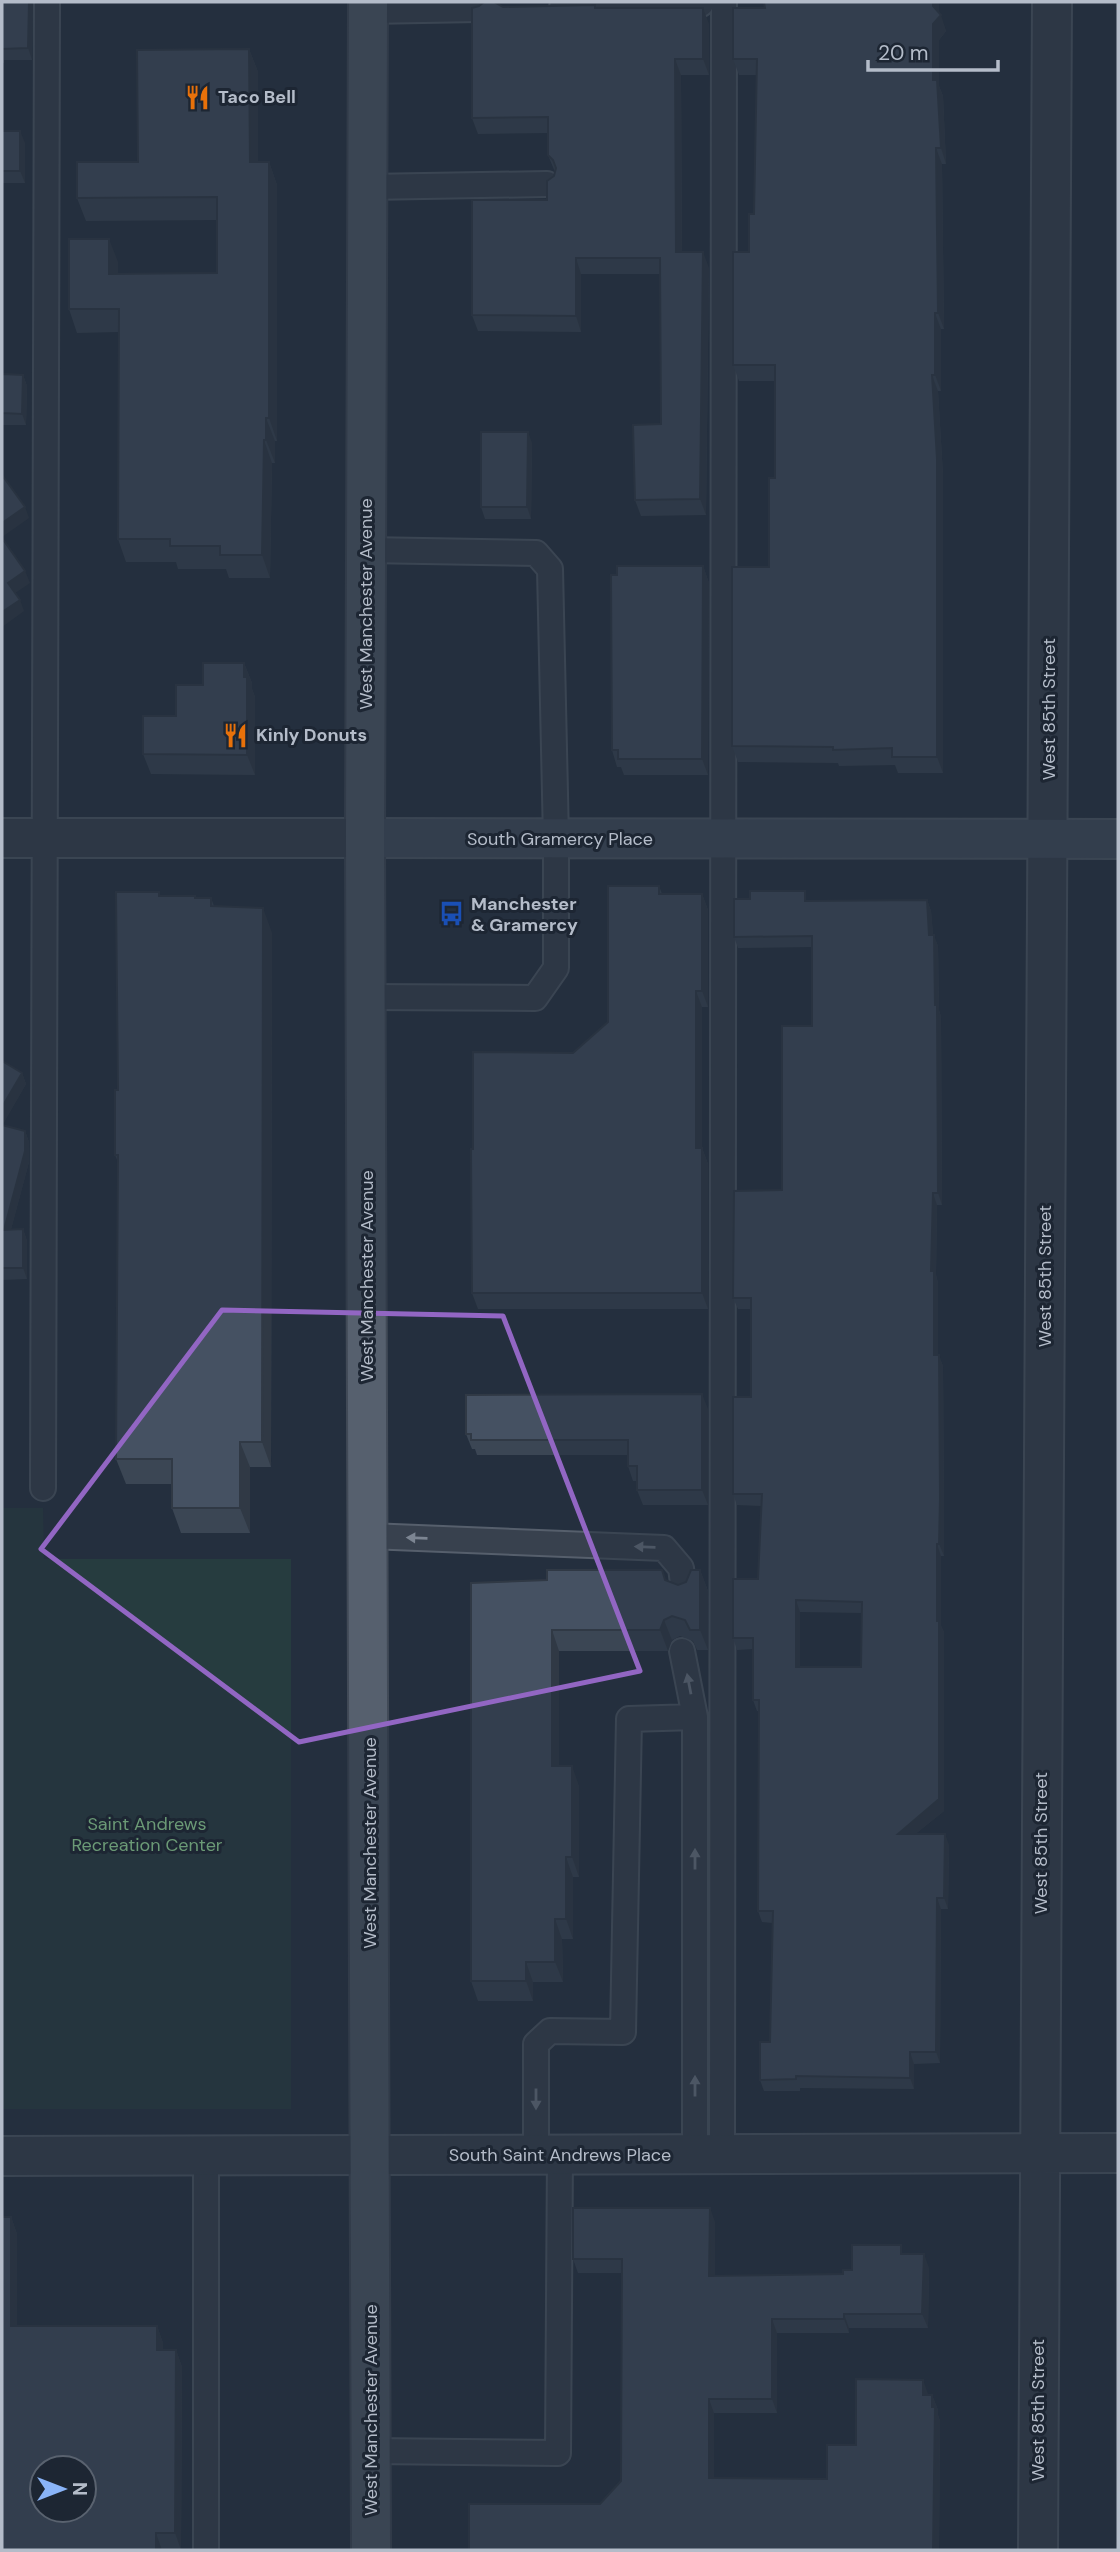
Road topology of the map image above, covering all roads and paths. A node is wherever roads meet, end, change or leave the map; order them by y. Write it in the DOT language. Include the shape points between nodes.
graph roads {
  1 [pos="47,2"];
  2 [pos="1052,2"];
  3 [pos="713,3"];
  4 [pos="368,6"];
  5 [pos="537,8"];
  6 [pos="478,9"];
  7 [pos="548,184"];
  8 [pos="367,187"];
  9 [pos="366,550"];
  10 [pos="2,838"];
  11 [pos="45,838"];
  12 [pos="365,838"];
  13 [pos="556,839"];
  14 [pos="723,839"];
  15 [pos="1048,839"];
  16 [pos="1118,839"];
  17 [pos="366,997"];
  18 [pos="43,1488"];
  19 [pos="369,1536"];
  20 [pos="684,1591"];
  21 [pos="682,1651"];
  22 [pos="695,1717"];
  23 [pos="1039,2153"];
  24 [pos="1118,2153"];
  25 [pos="548,2154"];
  26 [pos="708,2154"];
  27 [pos="372,2155"];
  28 [pos="2,2156"];
  29 [pos="206,2156"];
  30 [pos="371,2451"];
  31 [pos="206,2550"];
  32 [pos="371,2550"];
  33 [pos="1038,2550"];
  1 -- 11 [label="lane"];
  2 -- 15 [label="street, West 85th Street"];
  3 -- 5 [label="lane"];
  3 -- 14 [label="lane"];
  4 -- 6 [label="lane"];
  4 -- 8 [label="main road, West Manchester Avenue"];
  7 -- 8 [label="lane"];
  8 -- 9 [label="main road, West Manchester Avenue"];
  9 -- 12 [label="main road, West Manchester Avenue"];
  9 -- 13 [label="lane" via="536,552 550,569"];
  10 -- 11 [label="street, South Gramercy Place"];
  11 -- 12 [label="street, South Gramercy Place"];
  11 -- 18 [label="lane"];
  12 -- 13 [label="street, South Gramercy Place"];
  12 -- 17 [label="main road, West Manchester Avenue"];
  13 -- 14 [label="street, South Gramercy Place"];
  13 -- 17 [label="lane" via="556,968 534,998"];
  14 -- 15 [label="street, South Gramercy Place"];
  14 -- 26 [label="lane"];
  15 -- 16 [label="street, South Gramercy Place"];
  15 -- 23 [label="street, West 85th Street"];
  17 -- 19 [label="main road, West Manchester Avenue"];
  20 -- 19 [label="lane, one-way" via="681,1568 664,1548"];
  19 -- 27 [label="main road, West Manchester Avenue"];
  22 -- 21 [label="lane, one-way"];
  22 -- 25 [label="lane, one-way" via="629,1719 623,2032 550,2031 536,2044"];
  26 -- 22 [label="lane, one-way"];
  23 -- 24 [label="street, South Saint Andrews Place"];
  23 -- 26 [label="street, South Saint Andrews Place"];
  23 -- 33 [label="street, West 85th Street"];
  25 -- 26 [label="street, South Saint Andrews Place"];
  25 -- 27 [label="street, South Saint Andrews Place"];
  25 -- 30 [label="lane" via="558,2453"];
  27 -- 29 [label="street, South Saint Andrews Place"];
  27 -- 30 [label="main road, West Manchester Avenue"];
  28 -- 29 [label="street, South Saint Andrews Place"];
  29 -- 31 [label="lane"];
  30 -- 32 [label="main road, West Manchester Avenue"];
}
